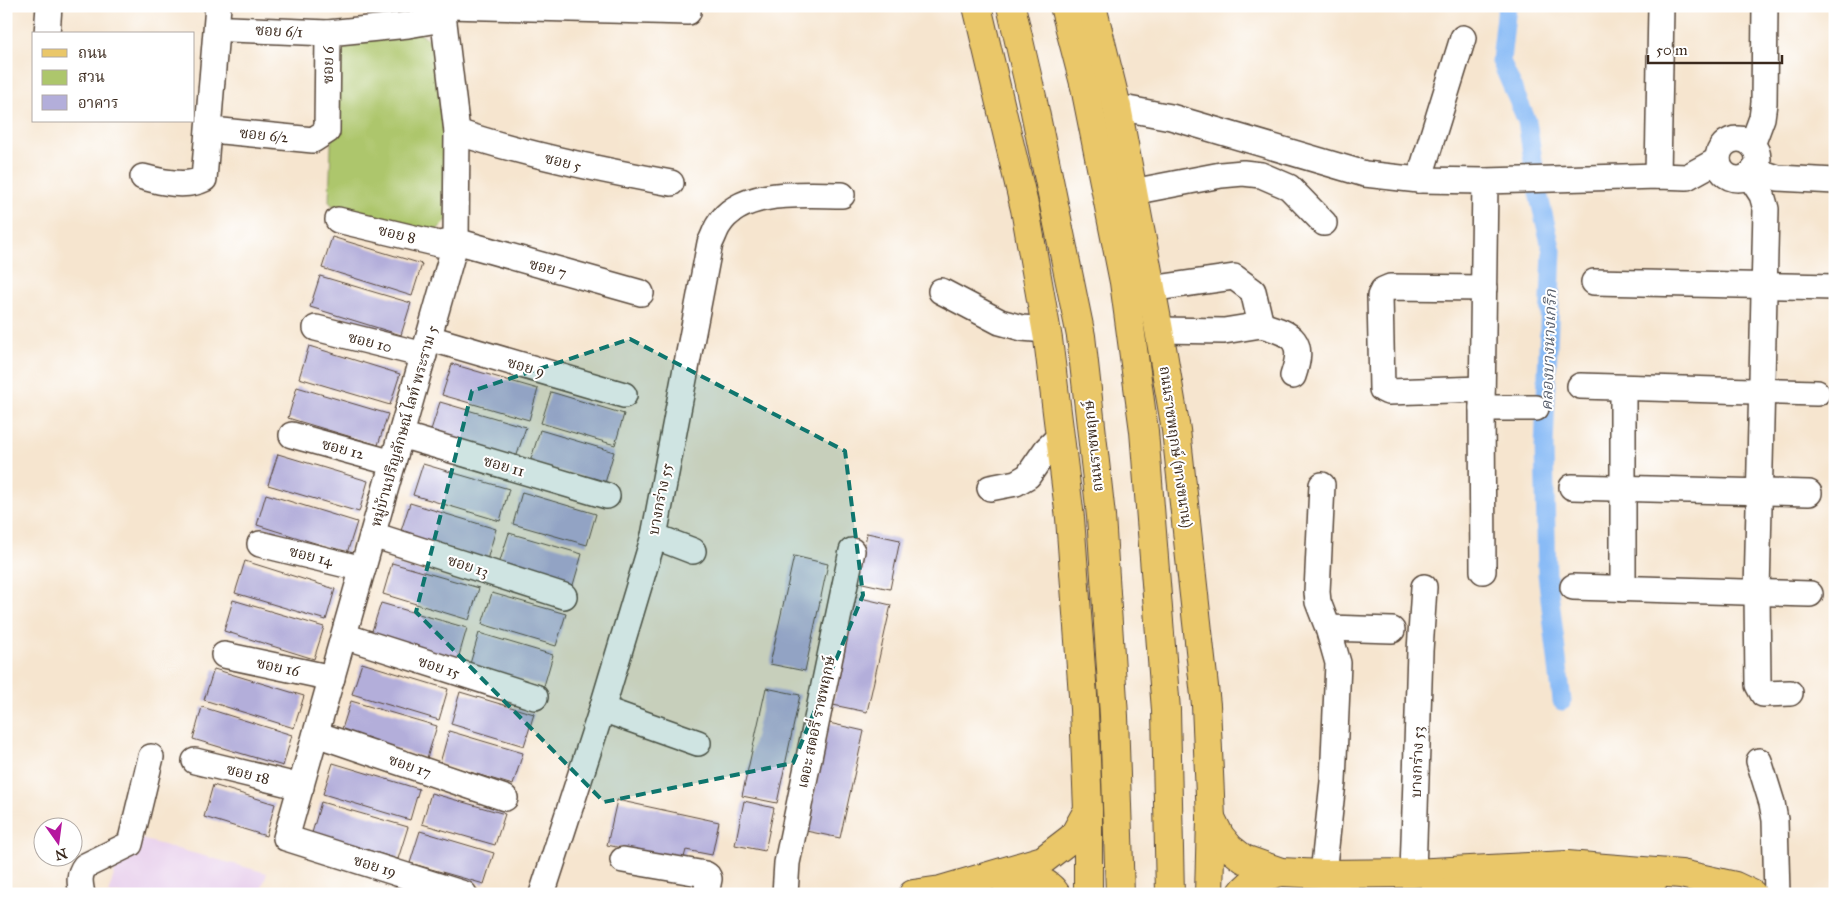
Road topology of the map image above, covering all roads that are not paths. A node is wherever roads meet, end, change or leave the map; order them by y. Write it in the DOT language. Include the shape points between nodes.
graph roads {
  1 [pos="49,6"];
  2 [pos="218,6"];
  3 [pos="977,6"];
  4 [pos="1011,6"];
  5 [pos="1064,6"];
  6 [pos="1092,6"];
  7 [pos="1661,6"];
  8 [pos="1765,6"];
  9 [pos="445,10"];
  10 [pos="688,12"];
  11 [pos="230,29"];
  12 [pos="47,32"];
  13 [pos="328,33"];
  14 [pos="1463,38"];
  15 [pos="1116,107"];
  16 [pos="222,131"];
  17 [pos="457,132"];
  18 [pos="307,140"];
  19 [pos="1752,145"];
  20 [pos="1718,160"];
  21 [pos="1751,172"];
  22 [pos="1658,176"];
  23 [pos="143,177"];
  24 [pos="1419,180"];
  25 [pos="1485,181"];
  26 [pos="1835,181"];
  27 [pos="671,183"];
  28 [pos="1132,192"];
  29 [pos="842,195"];
  30 [pos="338,220"];
  31 [pos="1324,223"];
  32 [pos="456,241"];
  33 [pos="1594,282"];
  34 [pos="1150,283"];
  35 [pos="1764,286"];
  36 [pos="1835,287"];
  37 [pos="1484,288"];
  38 [pos="941,291"];
  39 [pos="641,293"];
  40 [pos="1261,325"];
  41 [pos="316,328"];
  42 [pos="1159,330"];
  43 [pos="1047,334"];
  44 [pos="426,346"];
  45 [pos="1293,376"];
  46 [pos="1580,386"];
  47 [pos="1622,388"];
  48 [pos="1762,391"];
  49 [pos="1817,393"];
  50 [pos="624,395"];
  51 [pos="1482,398"];
  52 [pos="1536,408"];
  53 [pos="1144,431"];
  54 [pos="292,435"];
  55 [pos="401,435"];
  56 [pos="1060,436"];
  57 [pos="393,462"];
  58 [pos="1322,485"];
  59 [pos="1572,487"];
  60 [pos="990,488"];
  61 [pos="1623,488"];
  62 [pos="1760,492"];
  63 [pos="1809,493"];
  64 [pos="607,496"];
  65 [pos="1101,516"];
  66 [pos="372,535"];
  67 [pos="654,536"];
  68 [pos="260,544"];
  69 [pos="693,551"];
  70 [pos="852,551"];
  71 [pos="363,569"];
  72 [pos="1483,571"];
  73 [pos="1424,587"];
  74 [pos="1573,587"];
  75 [pos="1623,588"];
  76 [pos="1757,592"];
  77 [pos="1810,594"];
  78 [pos="564,596"];
  79 [pos="1328,628"];
  80 [pos="1392,630"];
  81 [pos="344,636"];
  82 [pos="224,655"];
  83 [pos="332,678"];
  84 [pos="1790,693"];
  85 [pos="535,697"];
  86 [pos="602,709"];
  87 [pos="316,734"];
  88 [pos="698,743"];
  89 [pos="150,756"];
  90 [pos="195,761"];
  91 [pos="1759,761"];
  92 [pos="301,787"];
  93 [pos="505,798"];
  94 [pos="1088,810"];
  95 [pos="1211,818"];
  96 [pos="286,838"];
  97 [pos="622,860"];
  98 [pos="1281,872"];
  99 [pos="1413,873"];
  100 [pos="1323,874"];
  101 [pos="941,890"];
  102 [pos="82,894"];
  103 [pos="464,894"];
  104 [pos="542,894"];
  105 [pos="706,894"];
  106 [pos="786,894"];
  107 [pos="913,894"];
  108 [pos="1056,894"];
  109 [pos="1088,894"];
  110 [pos="1120,894"];
  111 [pos="1170,894"];
  112 [pos="1209,894"];
  113 [pos="1241,894"];
  114 [pos="1433,894"];
  115 [pos="1731,894"];
  116 [pos="1752,894"];
  117 [pos="1777,894"];
  1 -- 12 [label="street"];
  2 -- 23 [label="street" via="204,179 166,184"];
  3 -- 43 [label="main road" via="1025,209"];
  4 -- 65 [label="main road, ถนนราชพฤกษ์" via="1080,336"];
  5 -- 53 [label="main road" via="1085,87 1122,273"];
  6 -- 15 [label="main road, ถนนราชพฤกษ์ (ทางขนาน)"];
  7 -- 22 [label="street"];
  8 -- 19 [label="street" via="1764,103"];
  9 -- 10 [label="street, ซอย 6"];
  9 -- 13 [label="street, ซอย 6" via="408,25"];
  9 -- 17 [label="street, หมู่บ้านปริญลักษณ์ ไลท์ พระราม 5"];
  11 -- 13 [label="street, ซอย 6/1"];
  13 -- 18 [label="street, ซอย 6" via="327,131 318,139"];
  14 -- 24 [label="street"];
  15 -- 24 [label="street" via="1171,117 1365,174"];
  15 -- 28 [label="main road, ถนนราชพฤกษ์ (ทางขนาน)"];
  16 -- 18 [label="street, ซอย 6/2"];
  17 -- 27 [label="street, ซอย 5" via="595,169"];
  17 -- 32 [label="street, หมู่บ้านปริญลักษณ์ ไลท์ พระราม 5"];
  19 -- 20 [label="street" via="1740,139 1730,141 1720,150"];
  19 -- 21 [label="street" via="1758,157"];
  20 -- 21 [label="street" via="1722,171 1730,176 1740,178"];
  20 -- 22 [label="street" via="1688,177"];
  21 -- 26 [label="street" via="1778,178"];
  21 -- 35 [label="street" via="1766,209"];
  22 -- 25 [label="street"];
  24 -- 25 [label="street"];
  25 -- 37 [label="street"];
  28 -- 31 [label="street" via="1221,175 1261,175 1289,187"];
  28 -- 34 [label="main road, ถนนราชพฤกษ์ (ทางขนาน)"];
  29 -- 67 [label="street, บางกร่าง 55" via="786,195 756,200 734,210 719,224 710,243"];
  30 -- 32 [label="street, ซอย 8" via="439,244"];
  32 -- 39 [label="street, ซอย 7"];
  32 -- 44 [label="street, หมู่บ้านปริญลักษณ์ ไลท์ พระราม 5"];
  33 -- 35 [label="street"];
  34 -- 40 [label="street" via="1234,278 1253,291"];
  34 -- 42 [label="main road, ถนนราชพฤกษ์ (ทางขนาน)"];
  34 -- 53 [label="main road"];
  35 -- 36 [label="street"];
  35 -- 48 [label="street"];
  37 -- 51 [label="street"];
  37 -- 51 [label="street" via="1390,287 1380,296 1382,389"];
  38 -- 43 [label="street" via="1000,322"];
  40 -- 42 [label="street" via="1224,331"];
  40 -- 45 [label="street" via="1285,333 1296,343 1299,351"];
  41 -- 44 [label="street, ซอย 10"];
  42 -- 95 [label="main road, ถนนราชพฤกษ์ (ทางขนาน)" via="1176,430 1206,705"];
  43 -- 56 [label="main road"];
  43 -- 65 [label="main road"];
  44 -- 50 [label="street, ซอย 9"];
  44 -- 55 [label="street, หมู่บ้านปริญลักษณ์ ไลท์ พระราม 5"];
  46 -- 47 [label="street"];
  47 -- 48 [label="street"];
  47 -- 61 [label="street"];
  48 -- 49 [label="street"];
  48 -- 62 [label="street"];
  51 -- 52 [label="street"];
  51 -- 72 [label="street"];
  53 -- 111 [label="main road" via="1166,710"];
  54 -- 57 [label="street, ซอย 12"];
  55 -- 57 [label="street, หมู่บ้านปริญลักษณ์ ไลท์ พระราม 5"];
  55 -- 64 [label="street, ซอย 11"];
  56 -- 60 [label="street" via="1028,476 1016,484"];
  56 -- 94 [label="main road" via="1081,661"];
  57 -- 66 [label="street, หมู่บ้านปริญลักษณ์ ไลท์ พระราม 5"];
  58 -- 79 [label="street" via="1317,592"];
  59 -- 61 [label="street"];
  61 -- 62 [label="street"];
  61 -- 75 [label="street"];
  62 -- 63 [label="street"];
  62 -- 76 [label="street"];
  65 -- 110 [label="main road, ถนนราชพฤกษ์" via="1114,716"];
  66 -- 71 [label="street, หมู่บ้านปริญลักษณ์ ไลท์ พระราม 5"];
  66 -- 78 [label="street, ซอย 13"];
  67 -- 69 [label="street"];
  67 -- 86 [label="street, บางกร่าง 55"];
  68 -- 71 [label="street, ซอย 14"];
  70 -- 106 [label="street, เดอะ สตอรี่ ราชพฤกษ์" via="786,862"];
  71 -- 81 [label="street, หมู่บ้านปริญลักษณ์ ไลท์ พระราม 5"];
  73 -- 99 [label="street, บางกร่าง 53"];
  74 -- 75 [label="street"];
  75 -- 76 [label="street"];
  76 -- 77 [label="street"];
  76 -- 84 [label="street" via="1759,690 1763,694"];
  79 -- 80 [label="street"];
  79 -- 100 [label="street" via="1338,663 1334,782"];
  81 -- 83 [label="street, หมู่บ้านปริญลักษณ์ ไลท์ พระราม 5"];
  81 -- 85 [label="street, ซอย 15"];
  82 -- 83 [label="street, ซอย 16"];
  83 -- 87 [label="street, หมู่บ้านปริญลักษณ์ ไลท์ พระราม 5"];
  86 -- 88 [label="street"];
  86 -- 104 [label="street, บางกร่าง 55"];
  87 -- 92 [label="street, หมู่บ้านปริญลักษณ์ ไลท์ พระราม 5"];
  87 -- 93 [label="street, ซอย 17"];
  89 -- 102 [label="street" via="130,844 84,866 80,871"];
  90 -- 92 [label="street, ซอย 18"];
  91 -- 117 [label="street" via="1775,820"];
  92 -- 96 [label="street, หมู่บ้านปริญลักษณ์ ไลท์ พระราม 5"];
  94 -- 101 [label="main road" via="1074,837 1043,860"];
  94 -- 109 [label="main road"];
  95 -- 98 [label="main road" via="1220,836 1244,859"];
  95 -- 112 [label="main road, ถนนราชพฤกษ์ (ทางขนาน)"];
  96 -- 103 [label="street, ซอย 19"];
  97 -- 105 [label="street" via="706,874 709,879"];
  98 -- 100 [label="main road"];
  98 -- 113 [label="main road" via="1249,883"];
  99 -- 100 [label="main road"];
  99 -- 116 [label="main road" via="1567,865 1680,874 1735,886"];
  101 -- 107 [label="main road"];
  101 -- 108 [label="main road" via="1024,878 1042,882"];
  114 -- 115 [label="main road" via="1529,887"];
}
